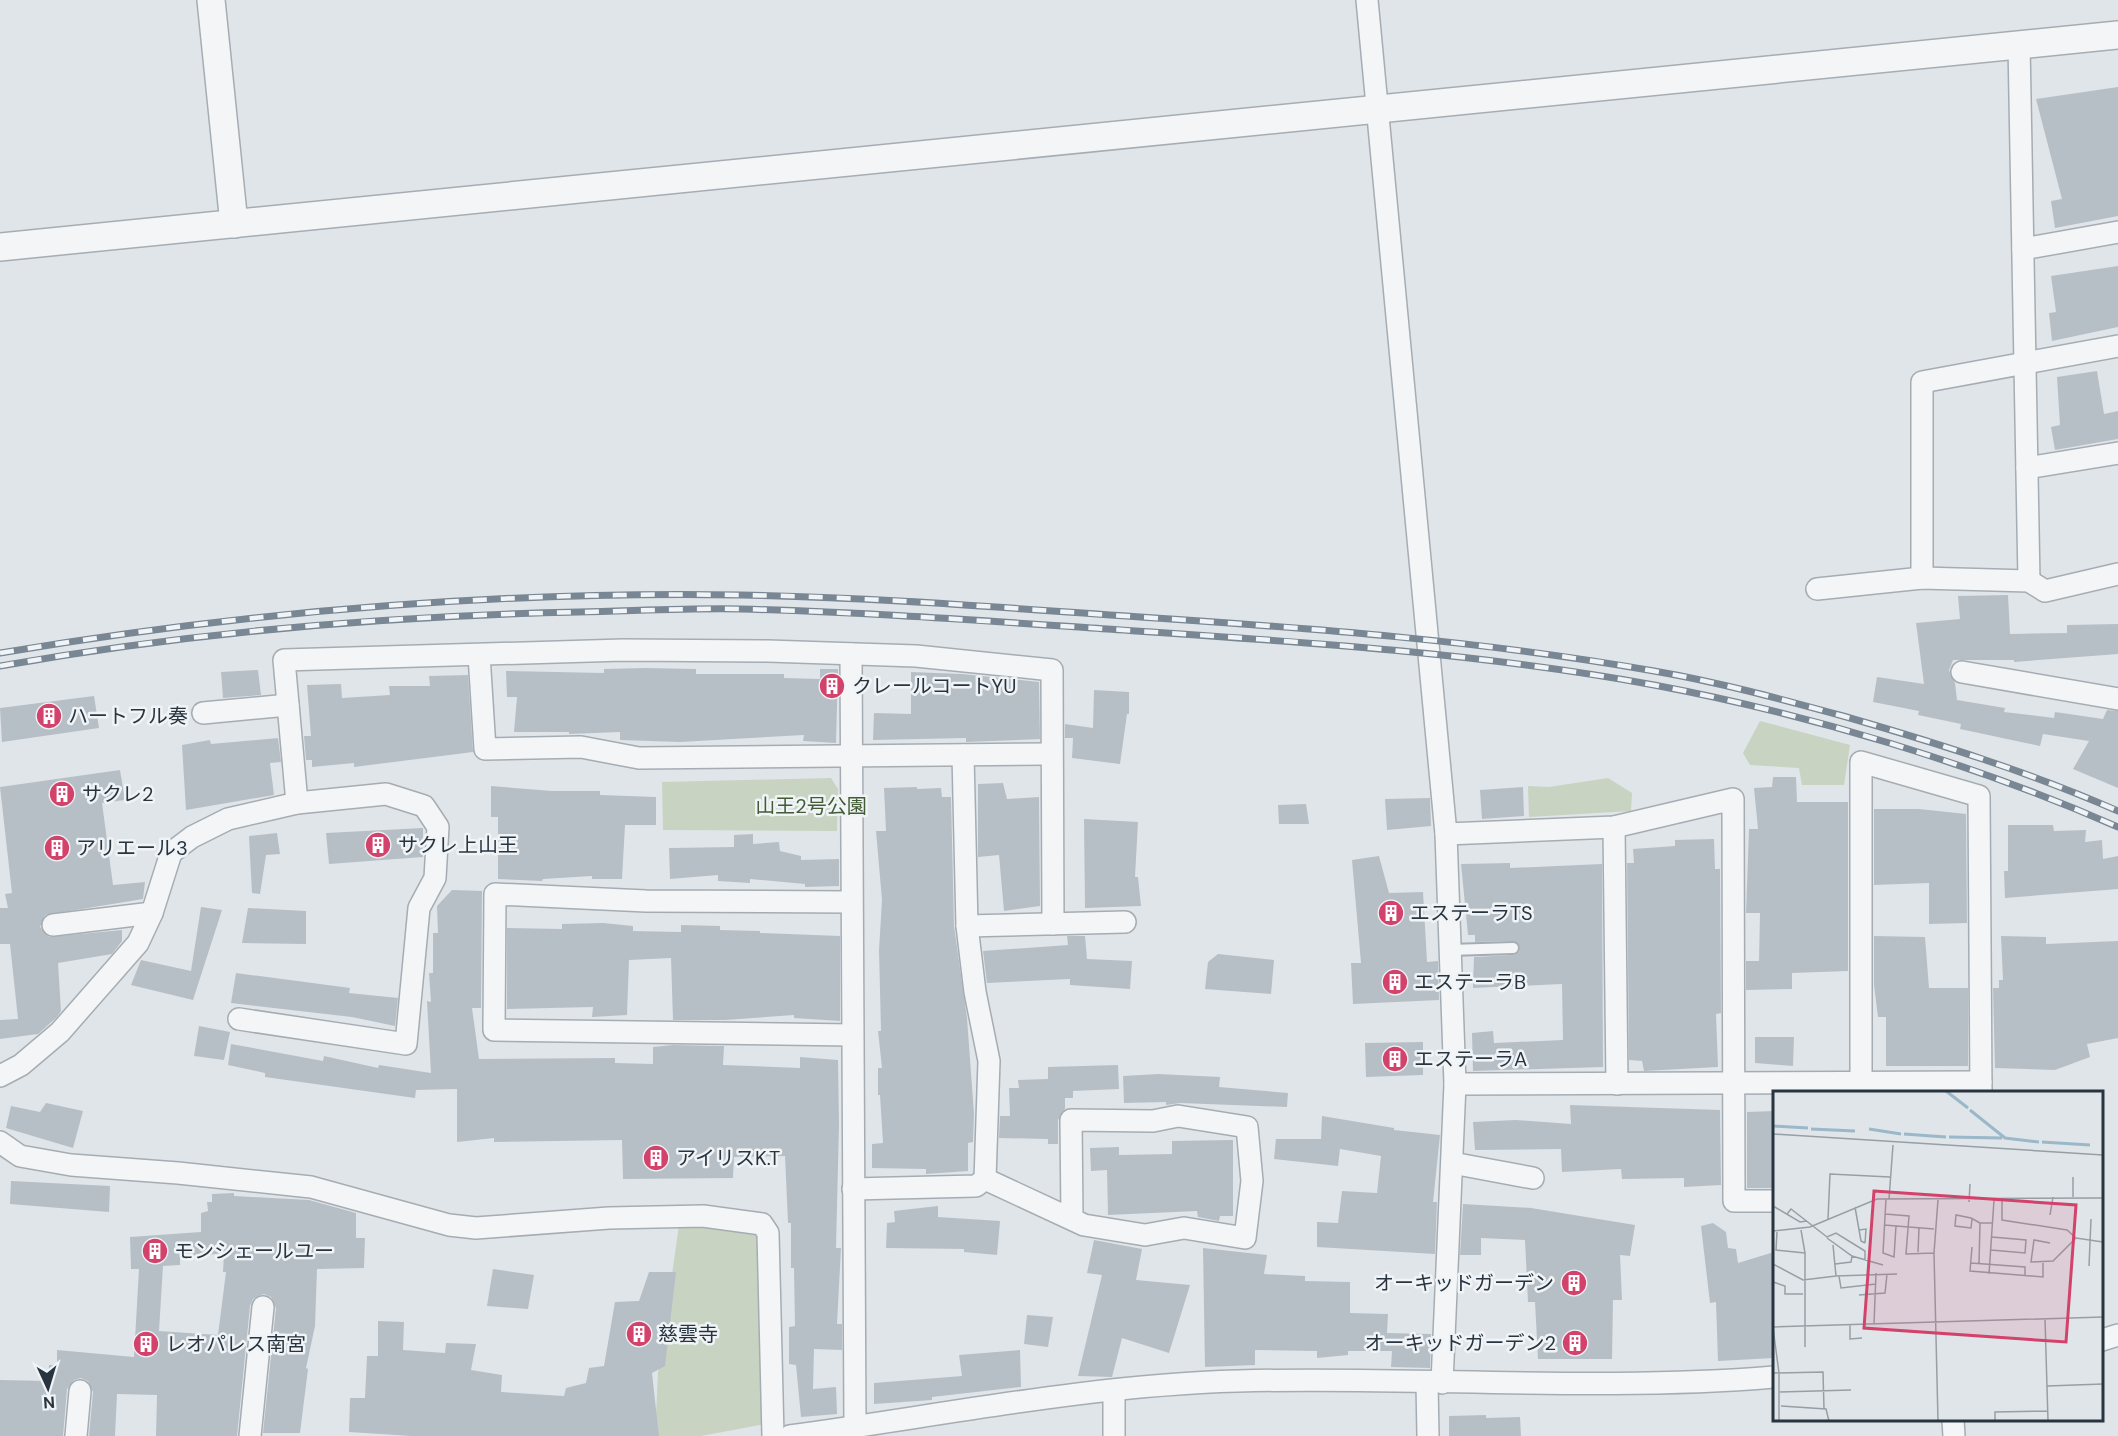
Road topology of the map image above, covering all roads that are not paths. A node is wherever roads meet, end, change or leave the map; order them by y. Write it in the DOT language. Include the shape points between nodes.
graph roads {
  1 [pos="211,0"];
  2 [pos="1367,0"];
  3 [pos="2118,35"];
  4 [pos="2019,45"];
  5 [pos="1378,108"];
  6 [pos="234,224"];
  7 [pos="2118,232"];
  8 [pos="0,247"];
  9 [pos="2023,249"];
  10 [pos="2118,346"];
  11 [pos="2025,361"];
  12 [pos="2118,453"];
  13 [pos="2027,468"];
  14 [pos="2118,573"];
  15 [pos="1922,578"];
  16 [pos="2029,581"];
  17 [pos="1817,589"];
  18 [pos="851,654"];
  19 [pos="479,655"];
  20 [pos="1962,672"];
  21 [pos="2118,699"];
  22 [pos="288,705"];
  23 [pos="203,713"];
  24 [pos="1050,754"];
  25 [pos="963,755"];
  26 [pos="850,756"];
  27 [pos="297,803"];
  28 [pos="1614,827"];
  29 [pos="1446,834"];
  30 [pos="851,902"];
  31 [pos="152,913"];
  32 [pos="1125,922"];
  33 [pos="1053,924"];
  34 [pos="53,925"];
  35 [pos="967,926"];
  36 [pos="1513,948"];
  37 [pos="1450,950"];
  38 [pos="239,1019"];
  39 [pos="852,1035"];
  40 [pos="0,1076"];
  41 [pos="1734,1083"];
  42 [pos="1862,1083"];
  43 [pos="1455,1084"];
  44 [pos="1617,1084"];
  45 [pos="1981,1087"];
  46 [pos="0,1142"];
  47 [pos="1452,1162"];
  48 [pos="1533,1178"];
  49 [pos="985,1179"];
  50 [pos="853,1189"];
  51 [pos="1773,1202"];
  52 [pos="1072,1218"];
  53 [pos="263,1307"];
  54 [pos="2118,1335"];
  55 [pos="2103,1340"];
  56 [pos="1773,1377"];
  57 [pos="1435,1383"];
  58 [pos="1114,1390"];
  59 [pos="80,1391"];
  60 [pos="1953,1421"];
  61 [pos="855,1427"];
  62 [pos="76,1436"];
  63 [pos="250,1436"];
  64 [pos="773,1436"];
  65 [pos="790,1436"];
  66 [pos="1114,1436"];
  67 [pos="1428,1436"];
  68 [pos="1954,1436"];
  1 -- 6 [label="street"];
  2 -- 5 [label="street"];
  3 -- 4 [label="street"];
  4 -- 5 [label="street"];
  4 -- 9 [label="street"];
  5 -- 6 [label="street"];
  5 -- 29 [label="street"];
  6 -- 8 [label="street"];
  7 -- 9 [label="street"];
  9 -- 11 [label="street"];
  10 -- 11 [label="street"];
  11 -- 13 [label="street"];
  11 -- 15 [label="street" via="1922,382"];
  12 -- 13 [label="street"];
  13 -- 16 [label="street"];
  14 -- 16 [label="street" via="2045,591"];
  15 -- 16 [label="street"];
  15 -- 17 [label="street"];
  18 -- 19 [label="street" via="623,650"];
  18 -- 24 [label="street" via="916,656 1052,670"];
  18 -- 26 [label="street"];
  19 -- 22 [label="street" via="284,660"];
  19 -- 26 [label="street" via="485,749 581,747 639,758"];
  20 -- 21 [label="street"];
  22 -- 23 [label="street"];
  22 -- 27 [label="street"];
  24 -- 25 [label="street"];
  24 -- 33 [label="street"];
  25 -- 26 [label="street"];
  25 -- 35 [label="street"];
  26 -- 30 [label="street"];
  27 -- 31 [label="street" via="228,819 192,837 171,853"];
  27 -- 38 [label="street" via="386,794 424,806 438,827 435,878 419,908 406,1044"];
  28 -- 29 [label="street"];
  28 -- 41 [label="street" via="1733,799"];
  28 -- 44 [label="street"];
  29 -- 37 [label="street"];
  30 -- 39 [label="street"];
  30 -- 39 [label="street" via="646,901 495,894 494,1030"];
  31 -- 34 [label="street"];
  31 -- 40 [label="street" via="138,943 60,1032 21,1065"];
  32 -- 33 [label="street"];
  33 -- 35 [label="street"];
  35 -- 49 [label="street" via="989,1060"];
  36 -- 37 [label="lane"];
  37 -- 43 [label="street"];
  39 -- 50 [label="street"];
  41 -- 42 [label="street"];
  41 -- 44 [label="street"];
  41 -- 51 [label="street" via="1734,1201"];
  42 -- 45 [label="street"];
  42 -- 45 [label="street" via="1860,762 1979,796"];
  43 -- 44 [label="street"];
  43 -- 47 [label="street"];
  46 -- 64 [label="street" via="20,1156 70,1166 311,1187 449,1225 476,1228 703,1216 762,1224 768,1233"];
  47 -- 48 [label="street"];
  47 -- 57 [label="street"];
  49 -- 50 [label="street" via="976,1186"];
  49 -- 52 [label="street"];
  50 -- 61 [label="street"];
  52 -- 52 [label="street" via="1084,1226 1145,1235 1184,1228 1245,1238 1252,1181 1247,1127 1178,1116 1152,1121 1071,1120"];
  53 -- 63 [label="street"];
  54 -- 55 [label="street"];
  56 -- 57 [label="street" via="1608,1385"];
  57 -- 58 [label="street" via="1238,1381"];
  57 -- 67 [label="street"];
  58 -- 61 [label="street"];
  58 -- 66 [label="street"];
  59 -- 62 [label="street"];
  60 -- 68 [label="street"];
  61 -- 65 [label="street"];
}
